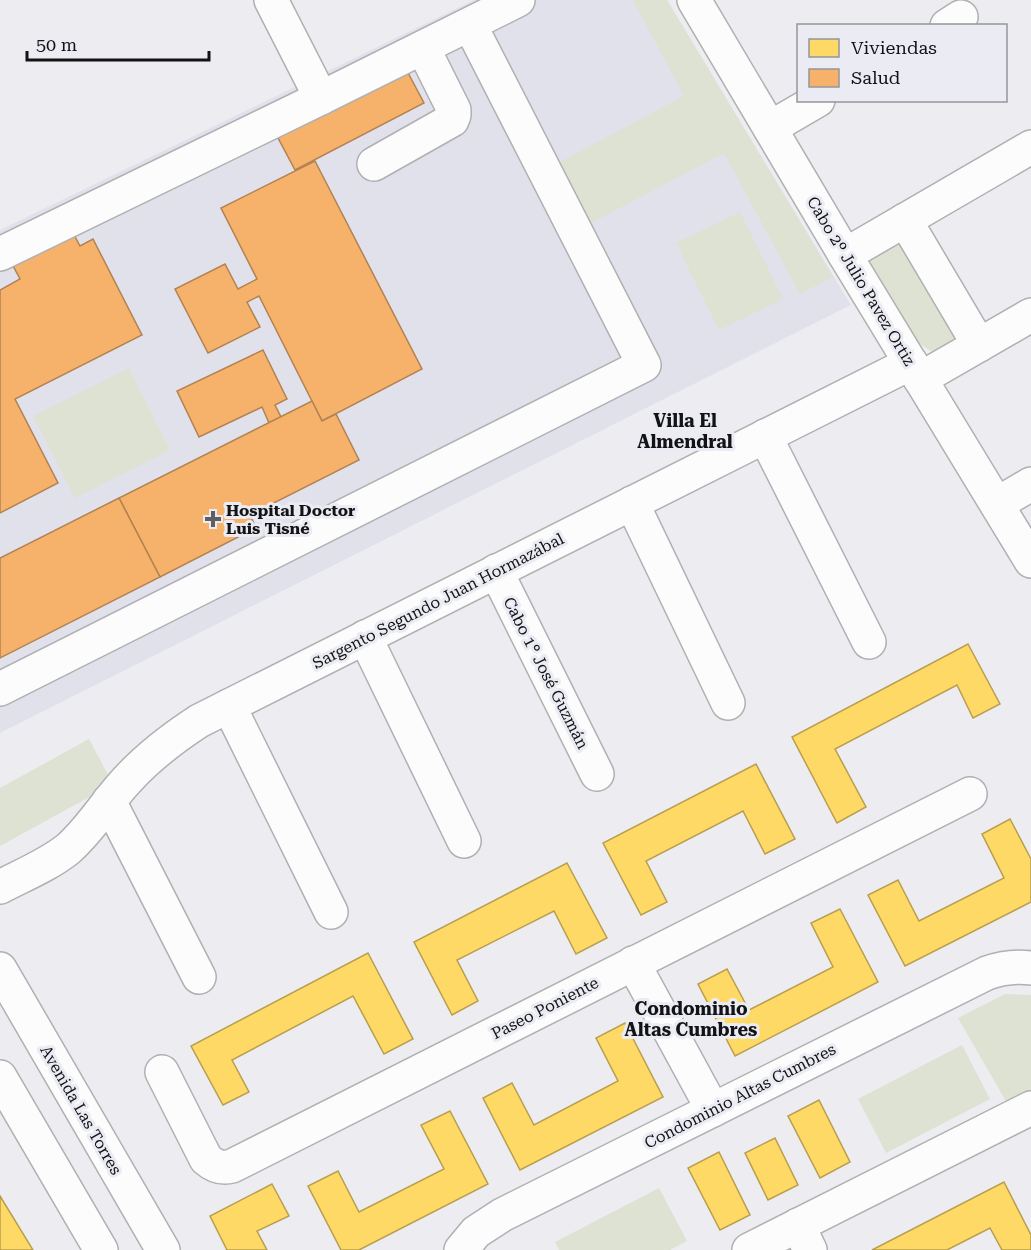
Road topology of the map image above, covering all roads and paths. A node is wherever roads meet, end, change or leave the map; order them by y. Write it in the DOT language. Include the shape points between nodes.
graph roads {
  1 [pos="271,0"];
  2 [pos="518,0"];
  3 [pos="694,0"];
  4 [pos="470,24"];
  5 [pos="423,48"];
  6 [pos="321,98"];
  7 [pos="815,102"];
  8 [pos="770,128"];
  9 [pos="1031,147"];
  10 [pos="374,164"];
  11 [pos="905,220"];
  12 [pos="0,254"];
  13 [pos="845,255"];
  14 [pos="1031,315"];
  15 [pos="979,345"];
  16 [pos="916,371"];
  17 [pos="765,436"];
  18 [pos="1031,484"];
  19 [pos="632,503"];
  20 [pos="997,504"];
  21 [pos="1031,561"];
  22 [pos="496,572"];
  23 [pos="365,637"];
  24 [pos="869,642"];
  25 [pos="0,689"];
  26 [pos="728,703"];
  27 [pos="229,706"];
  28 [pos="597,774"];
  29 [pos="970,794"];
  30 [pos="109,801"];
  31 [pos="464,841"];
  32 [pos="0,887"];
  33 [pos="331,912"];
  34 [pos="633,963"];
  35 [pos="1031,968"];
  36 [pos="0,969"];
  37 [pos="199,977"];
  38 [pos="162,1072"];
  39 [pos="0,1077"];
  40 [pos="1031,1108"];
  41 [pos="713,1110"];
  42 [pos="134,1200"];
  43 [pos="804,1238"];
  44 [pos="95,1239"];
  45 [pos="164,1250"];
  46 [pos="461,1250"];
  47 [pos="748,1250"];
  1 -- 6 [label="street"];
  2 -- 4 [label="street"];
  3 -- 8 [label="street, Cabo 2º Julio Pavez Ortiz"];
  4 -- 5 [label="street"];
  4 -- 25 [label="street" via="644,365"];
  5 -- 6 [label="street"];
  5 -- 10 [label="street" via="454,110 452,120"];
  6 -- 12 [label="street"];
  7 -- 8 [label="street"];
  8 -- 13 [label="street, Cabo 2º Julio Pavez Ortiz"];
  9 -- 11 [label="street"];
  11 -- 13 [label="street"];
  11 -- 15 [label="street"];
  13 -- 16 [label="street, Cabo 2º Julio Pavez Ortiz"];
  14 -- 15 [label="street, Sargento Segundo Juan Hormazábal"];
  15 -- 16 [label="street, Sargento Segundo Juan Hormazábal"];
  16 -- 17 [label="street, Sargento Segundo Juan Hormazábal"];
  16 -- 20 [label="street, Cabo 2º Julio Pavez Ortiz"];
  17 -- 19 [label="street, Sargento Segundo Juan Hormazábal"];
  17 -- 24 [label="street"];
  18 -- 20 [label="street"];
  19 -- 22 [label="street, Sargento Segundo Juan Hormazábal"];
  19 -- 26 [label="street"];
  20 -- 21 [label="street, Cabo 2º Julio Pavez Ortiz"];
  22 -- 23 [label="street, Sargento Segundo Juan Hormazábal"];
  22 -- 28 [label="street, Cabo 1° José Guzmán"];
  23 -- 27 [label="street, Sargento Segundo Juan Hormazábal"];
  23 -- 31 [label="street"];
  27 -- 30 [label="street, Sargento Segundo Juan Hormazábal" via="171,740 128,778"];
  27 -- 33 [label="street"];
  29 -- 34 [label="street, Paseo Poniente"];
  30 -- 32 [label="street, Sargento Segundo Juan Hormazábal" via="67,849"];
  30 -- 37 [label="street"];
  34 -- 38 [label="street, Paseo Poniente" via="226,1167 215,1166 206,1159"];
  34 -- 41 [label="street"];
  35 -- 41 [label="street, Condominio Altas Cumbres" via="987,973"];
  36 -- 42 [label="street, Avenida Las Torres"];
  39 -- 44 [label="street"];
  40 -- 43 [label="street"];
  41 -- 46 [label="street, Condominio Altas Cumbres" via="502,1215 476,1232"];
  42 -- 44 [label="street" via="116,1201 98,1213 92,1220"];
  42 -- 45 [label="street, Avenida Las Torres"];
  43 -- 47 [label="street"];
}
